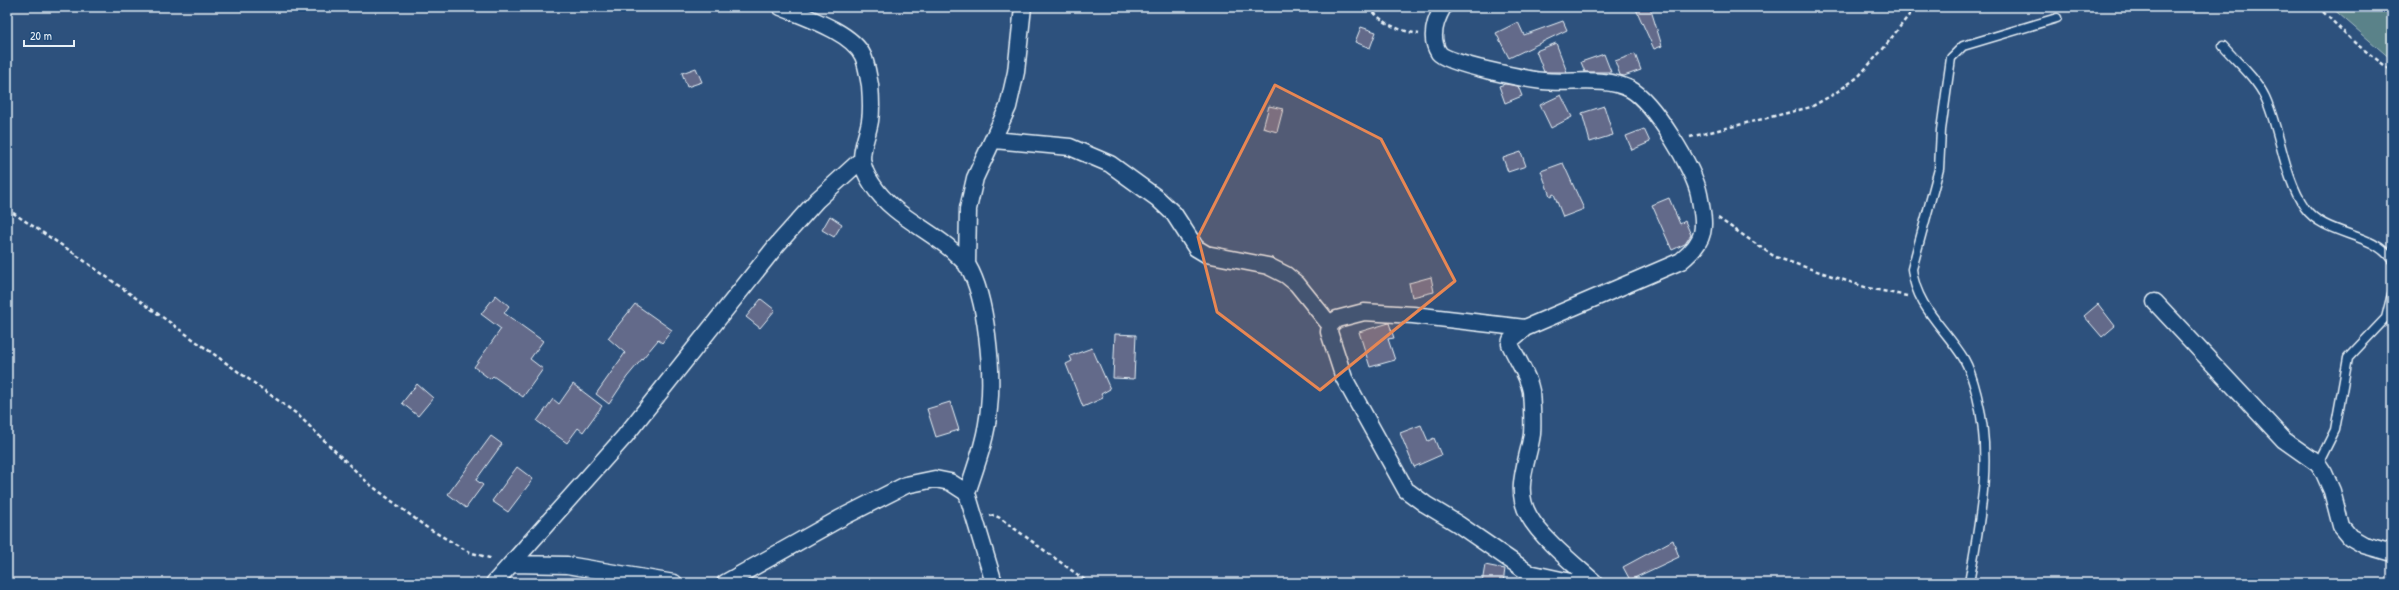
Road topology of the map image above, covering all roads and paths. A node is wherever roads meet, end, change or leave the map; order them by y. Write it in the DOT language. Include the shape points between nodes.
graph roads {
  1 [pos="781,7"];
  2 [pos="1023,7"];
  3 [pos="1369,7"];
  4 [pos="1443,7"];
  5 [pos="1915,7"];
  6 [pos="2318,7"];
  7 [pos="2057,18"];
  8 [pos="1433,37"];
  9 [pos="2223,46"];
  10 [pos="2392,71"];
  11 [pos="994,140"];
  12 [pos="1674,142"];
  13 [pos="861,160"];
  14 [pos="1701,207"];
  15 [pos="7,209"];
  16 [pos="2392,260"];
  17 [pos="968,266"];
  18 [pos="2392,294"];
  19 [pos="1920,298"];
  20 [pos="2155,302"];
  21 [pos="1330,325"];
  22 [pos="1525,328"];
  23 [pos="2318,464"];
  24 [pos="967,493"];
  25 [pos="977,522"];
  26 [pos="2392,552"];
  27 [pos="511,564"];
  28 [pos="494,583"];
  29 [pos="674,583"];
  30 [pos="725,583"];
  31 [pos="994,583"];
  32 [pos="1089,583"];
  33 [pos="1575,583"];
  34 [pos="1595,583"];
  35 [pos="1969,583"];
  1 -- 13 [label="street" via="833,30 853,42 863,56 872,102"];
  2 -- 11 [label="street" via="1016,72 1008,107"];
  3 -- 8 [label="path" via="1380,20 1396,30"];
  4 -- 8 [label="street"];
  5 -- 12 [label="path" via="1858,77 1834,94 1810,107"];
  6 -- 10 [label="path" via="2355,43"];
  7 -- 19 [label="lane" via="1963,46 1951,58 1941,130 1939,169 1912,269 1914,284"];
  8 -- 12 [label="street" via="1440,53 1453,62 1544,81 1615,84 1631,90 1643,100"];
  9 -- 16 [label="lane" via="2253,79 2265,97 2288,170 2305,207 2314,219 2325,226 2372,244 2384,251"];
  11 -- 17 [label="street" via="975,178 968,209"];
  11 -- 21 [label="street" via="1070,147 1110,164 1157,198 1174,214 1196,248 1206,254 1268,266 1286,275 1297,284"];
  12 -- 14 [label="street" via="1684,154 1696,181"];
  13 -- 17 [label="street" via="872,184 892,207 952,250"];
  13 -- 27 [label="street" via="817,200 776,246 625,436"];
  14 -- 19 [label="path" via="1775,257 1868,288"];
  14 -- 22 [label="street" via="1704,228 1697,248 1681,261"];
  15 -- 27 [label="path" via="72,252 297,414 368,483 426,527 469,552"];
  17 -- 24 [label="street" via="979,291 989,352 989,408 981,453"];
  18 -- 23 [label="lane" via="2386,318 2348,358 2335,430"];
  19 -- 35 [label="lane" via="1930,316 1964,360 1972,377 1981,412 1986,476"];
  20 -- 23 [label="street" via="2284,440"];
  21 -- 22 [label="street" via="1337,319 1364,312 1420,315"];
  21 -- 33 [label="street" via="1332,346 1344,378 1406,490 1529,574"];
  22 -- 34 [label="street" via="1513,337 1510,344 1527,377 1531,391 1532,433 1520,485 1522,500 1529,516 1538,527"];
  23 -- 26 [label="street" via="2332,491 2341,526 2350,537 2364,545"];
  24 -- 25 [label="street"];
  24 -- 30 [label="street" via="950,482 935,480 906,485 838,519"];
  25 -- 31 [label="street"];
  25 -- 32 [label="path" via="994,515 1000,518"];
  27 -- 28 [label="street"];
  27 -- 29 [label="street" via="567,565"];
}
